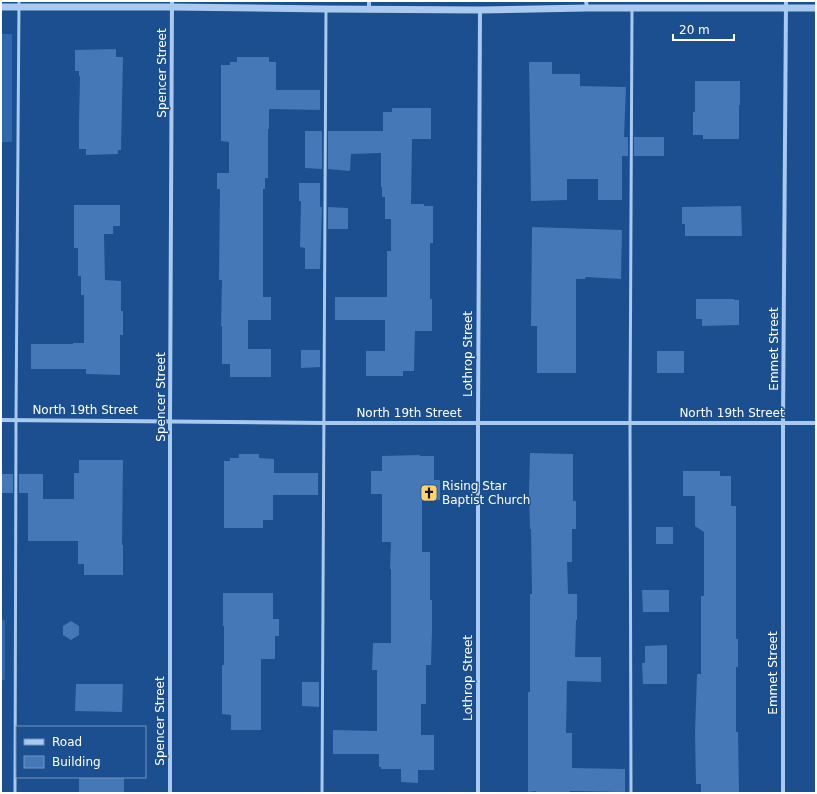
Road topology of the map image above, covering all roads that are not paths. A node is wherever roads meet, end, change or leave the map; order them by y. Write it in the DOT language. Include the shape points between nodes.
graph roads {
  1 [pos="369,1"];
  2 [pos="19,4"];
  3 [pos="172,4"];
  4 [pos="587,4"];
  5 [pos="786,4"];
  6 [pos="1,7"];
  7 [pos="632,8"];
  8 [pos="816,8"];
  9 [pos="326,9"];
  10 [pos="369,9"];
  11 [pos="480,10"];
  12 [pos="1,420"];
  13 [pos="16,420"];
  14 [pos="170,421"];
  15 [pos="324,422"];
  16 [pos="478,423"];
  17 [pos="630,423"];
  18 [pos="783,423"];
  19 [pos="816,423"];
  20 [pos="15,793"];
  21 [pos="170,793"];
  22 [pos="322,793"];
  23 [pos="478,793"];
  24 [pos="631,793"];
  25 [pos="783,793"];
  1 -- 10 [label="street"];
  2 -- 3 [label="street"];
  2 -- 6 [label="street"];
  2 -- 13 [label="lane"];
  3 -- 9 [label="street"];
  3 -- 14 [label="street, Spencer Street"];
  4 -- 7 [label="street"];
  4 -- 11 [label="street"];
  5 -- 7 [label="street"];
  5 -- 8 [label="street"];
  5 -- 18 [label="street, Emmet Street"];
  7 -- 17 [label="lane"];
  9 -- 10 [label="street"];
  9 -- 15 [label="lane"];
  10 -- 11 [label="street"];
  11 -- 16 [label="street, Lothrop Street"];
  12 -- 13 [label="street, North 19th Street"];
  13 -- 14 [label="street, North 19th Street"];
  13 -- 20 [label="lane"];
  14 -- 15 [label="street, North 19th Street"];
  14 -- 21 [label="street, Spencer Street"];
  15 -- 16 [label="street, North 19th Street"];
  15 -- 22 [label="lane"];
  16 -- 17 [label="street, North 19th Street"];
  16 -- 23 [label="street, Lothrop Street"];
  17 -- 18 [label="street, North 19th Street"];
  17 -- 24 [label="lane"];
  18 -- 19 [label="street, North 19th Street"];
  18 -- 25 [label="street, Emmet Street"];
}
